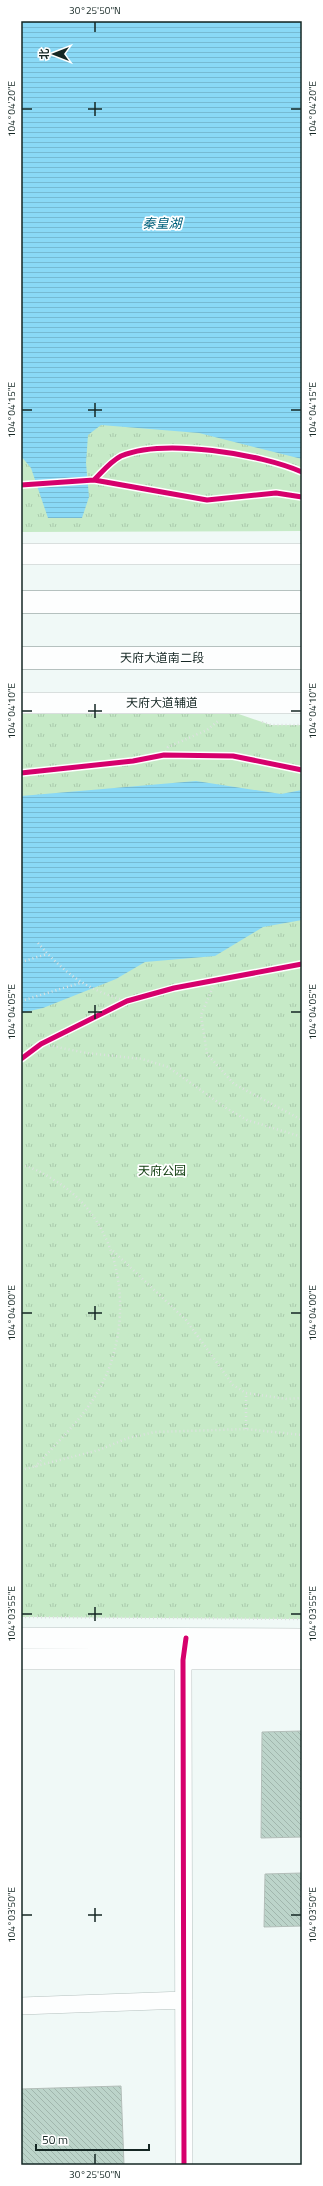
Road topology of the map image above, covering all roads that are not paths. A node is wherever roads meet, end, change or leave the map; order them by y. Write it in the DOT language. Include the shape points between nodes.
graph roads {
  1 [pos="21,554"];
  2 [pos="302,554"];
  3 [pos="21,602"];
  4 [pos="302,602"];
  5 [pos="21,658"];
  6 [pos="302,658"];
  7 [pos="21,703"];
  8 [pos="302,703"];
  9 [pos="21,1638"];
  10 [pos="186,1638"];
  11 [pos="302,1639"];
  12 [pos="21,1659"];
  13 [pos="302,1659"];
  14 [pos="183,1660"];
  15 [pos="184,2000"];
  16 [pos="21,2006"];
  17 [pos="184,2165"];
  1 -- 2 [label="street"];
  3 -- 4 [label="highway"];
  5 -- 6 [label="highway, 天府大道南二段"];
  7 -- 8 [label="street, 天府大道辅道"];
  9 -- 10 [label="street"];
  10 -- 11 [label="street"];
  10 -- 14 [label="street"];
  12 -- 14 [label="street"];
  13 -- 14 [label="street"];
  14 -- 15 [label="street"];
  15 -- 16 [label="street"];
  15 -- 17 [label="street"];
}
